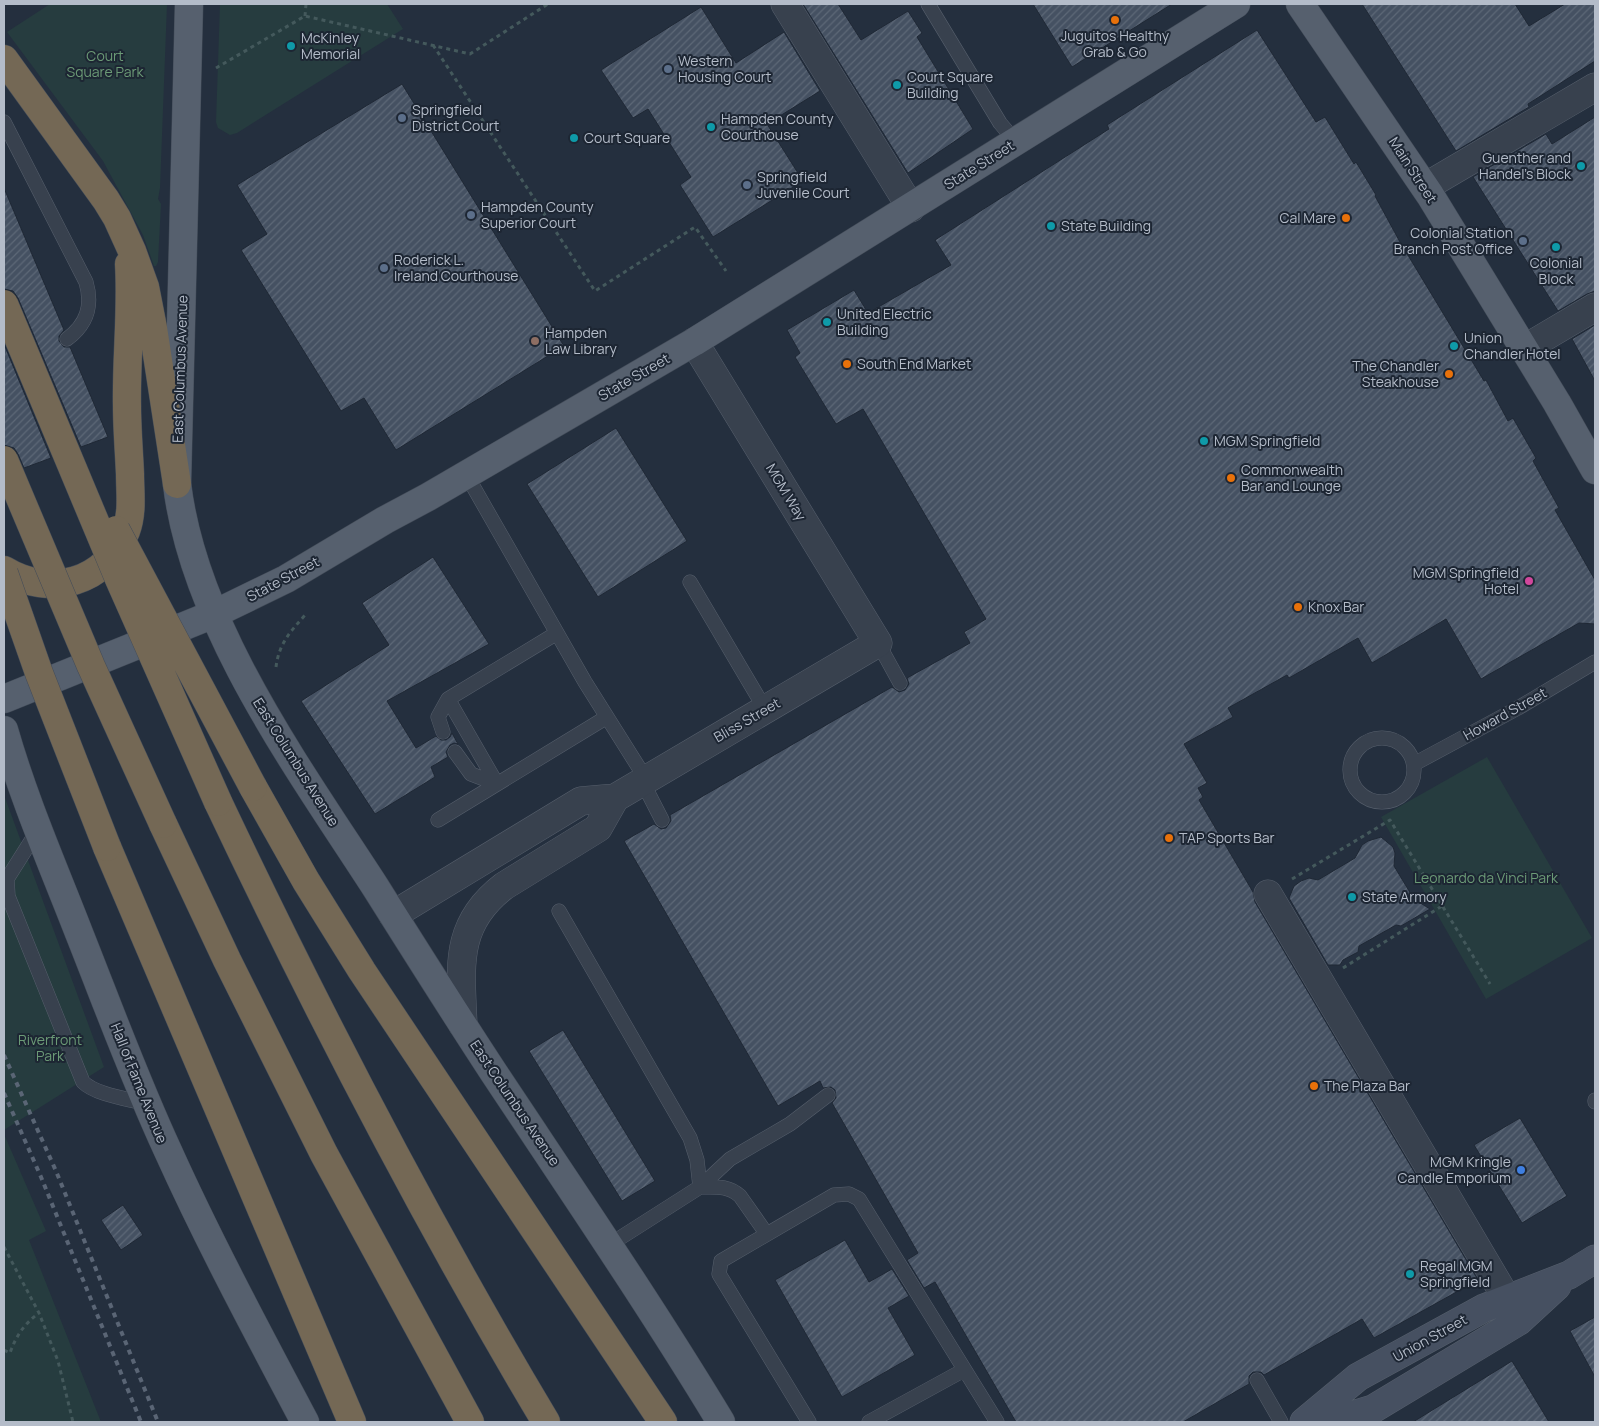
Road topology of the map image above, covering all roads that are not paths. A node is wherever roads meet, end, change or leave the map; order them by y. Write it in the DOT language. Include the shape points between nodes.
graph roads {
  1 [pos="189,4"];
  2 [pos="785,4"];
  3 [pos="928,4"];
  4 [pos="1236,4"];
  5 [pos="1300,4"];
  6 [pos="4,59"];
  7 [pos="1595,87"];
  8 [pos="4,122"];
  9 [pos="1016,142"];
  10 [pos="1425,188"];
  11 [pos="911,208"];
  12 [pos="125,234"];
  13 [pos="4,304"];
  14 [pos="1595,307"];
  15 [pos="67,339"];
  16 [pos="694,342"];
  17 [pos="1524,349"];
  18 [pos="42,394"];
  19 [pos="4,460"];
  20 [pos="1595,470"];
  21 [pos="466,474"];
  22 [pos="177,484"];
  23 [pos="4,571"];
  24 [pos="690,582"];
  25 [pos="214,614"];
  26 [pos="557,633"];
  27 [pos="878,643"];
  28 [pos="1595,662"];
  29 [pos="900,683"];
  30 [pos="4,698"];
  31 [pos="448,699"];
  32 [pos="765,709"];
  33 [pos="607,717"];
  34 [pos="4,730"];
  35 [pos="443,732"];
  36 [pos="455,752"];
  37 [pos="1414,764"];
  38 [pos="644,780"];
  39 [pos="497,784"];
  40 [pos="615,798"];
  41 [pos="438,820"];
  42 [pos="662,820"];
  43 [pos="38,830"];
  44 [pos="1268,894"];
  45 [pos="559,911"];
  46 [pos="393,915"];
  47 [pos="464,1026"];
  48 [pos="828,1095"];
  49 [pos="148,1104"];
  50 [pos="700,1187"];
  51 [pos="766,1233"];
  52 [pos="609,1244"];
  53 [pos="1595,1259"];
  54 [pos="1569,1275"];
  55 [pos="1507,1300"];
  56 [pos="964,1370"];
  57 [pos="1257,1380"];
  58 [pos="306,1422"];
  59 [pos="352,1422"];
  60 [pos="470,1422"];
  61 [pos="546,1422"];
  62 [pos="663,1422"];
  63 [pos="721,1422"];
  64 [pos="808,1422"];
  65 [pos="869,1422"];
  66 [pos="997,1422"];
  67 [pos="1281,1422"];
  68 [pos="1304,1422"];
  69 [pos="1330,1422"];
  1 -- 22 [label="main road, East Columbus Avenue"];
  2 -- 11 [label="street"];
  3 -- 9 [label="lane" via="1000,123"];
  4 -- 9 [label="main road, State Street"];
  5 -- 10 [label="main road, Main Street"];
  6 -- 12 [label="highway" via="106,200"];
  7 -- 10 [label="street"];
  8 -- 15 [label="lane" via="89,291 86,318"];
  9 -- 11 [label="main road, State Street"];
  10 -- 17 [label="main road, Main Street"];
  11 -- 16 [label="main road, State Street"];
  12 -- 22 [label="highway" via="140,268 150,308"];
  12 -- 23 [label="highway" via="129,269 127,405 132,497 126,530 118,548 107,561 93,573 77,580 38,584"];
  13 -- 18 [label="highway, bridge"];
  14 -- 17 [label="street"];
  16 -- 21 [label="main road, State Street"];
  16 -- 27 [label="street, MGM Way"];
  17 -- 20 [label="main road, Main Street"];
  18 -- 61 [label="highway, bridge" via="119,579 218,802 297,966 463,1278"];
  18 -- 62 [label="highway, bridge" via="306,881 352,956"];
  19 -- 60 [label="highway, bridge" via="91,666 227,960 320,1145"];
  21 -- 25 [label="main road, State Street" via="286,580"];
  21 -- 26 [label="lane"];
  22 -- 25 [label="main road, East Columbus Avenue" via="189,546"];
  23 -- 59 [label="highway, bridge" via="39,673 107,847"];
  24 -- 32 [label="lane"];
  25 -- 30 [label="main road, State Street"];
  25 -- 46 [label="main road, East Columbus Avenue" via="245,679"];
  26 -- 31 [label="lane"];
  26 -- 33 [label="lane"];
  27 -- 29 [label="lane"];
  27 -- 32 [label="street, Bliss Street"];
  28 -- 37 [label="lane, Howard Street"];
  31 -- 35 [label="lane" via="438,717"];
  31 -- 39 [label="lane"];
  32 -- 38 [label="street, Bliss Street"];
  33 -- 38 [label="lane"];
  33 -- 39 [label="lane"];
  34 -- 43 [label="main road, Hall of Fame Avenue"];
  36 -- 39 [label="lane" via="471,774"];
  37 -- 37 [label="lane" via="1415,774 1407,792 1390,801 1371,800 1361,794 1350,775 1354,753 1362,745 1378,739 1394,740 1404,746"];
  38 -- 40 [label="street, Bliss Street"];
  38 -- 42 [label="lane"];
  39 -- 41 [label="lane"];
  40 -- 46 [label="street, Bliss Street" via="581,801"];
  40 -- 47 [label="street, Bliss Street" via="598,828 495,892 480,909 464,941 460,964"];
  43 -- 49 [label="main road, Hall of Fame Avenue"];
  43 -- 49 [label="lane" via="6,885 79,1076 86,1086 99,1092"];
  44 -- 55 [label="street"];
  45 -- 50 [label="lane" via="690,1138"];
  46 -- 47 [label="main road, East Columbus Avenue"];
  47 -- 52 [label="main road, East Columbus Avenue"];
  48 -- 50 [label="lane" via="790,1124 730,1159"];
  49 -- 58 [label="main road, Hall of Fame Avenue" via="211,1243"];
  50 -- 51 [label="lane" via="735,1191"];
  50 -- 52 [label="lane"];
  51 -- 56 [label="lane" via="834,1194 849,1194 859,1199"];
  51 -- 64 [label="lane" via="721,1261 719,1274"];
  52 -- 63 [label="main road, East Columbus Avenue"];
  53 -- 54 [label="street, Union Street"];
  54 -- 55 [label="street, Union Street"];
  54 -- 69 [label="street, Union Street" via="1519,1321 1373,1409"];
  55 -- 68 [label="street, Union Street" via="1484,1308 1358,1377"];
  56 -- 65 [label="lane"];
  56 -- 66 [label="lane"];
  57 -- 67 [label="lane"];
}
